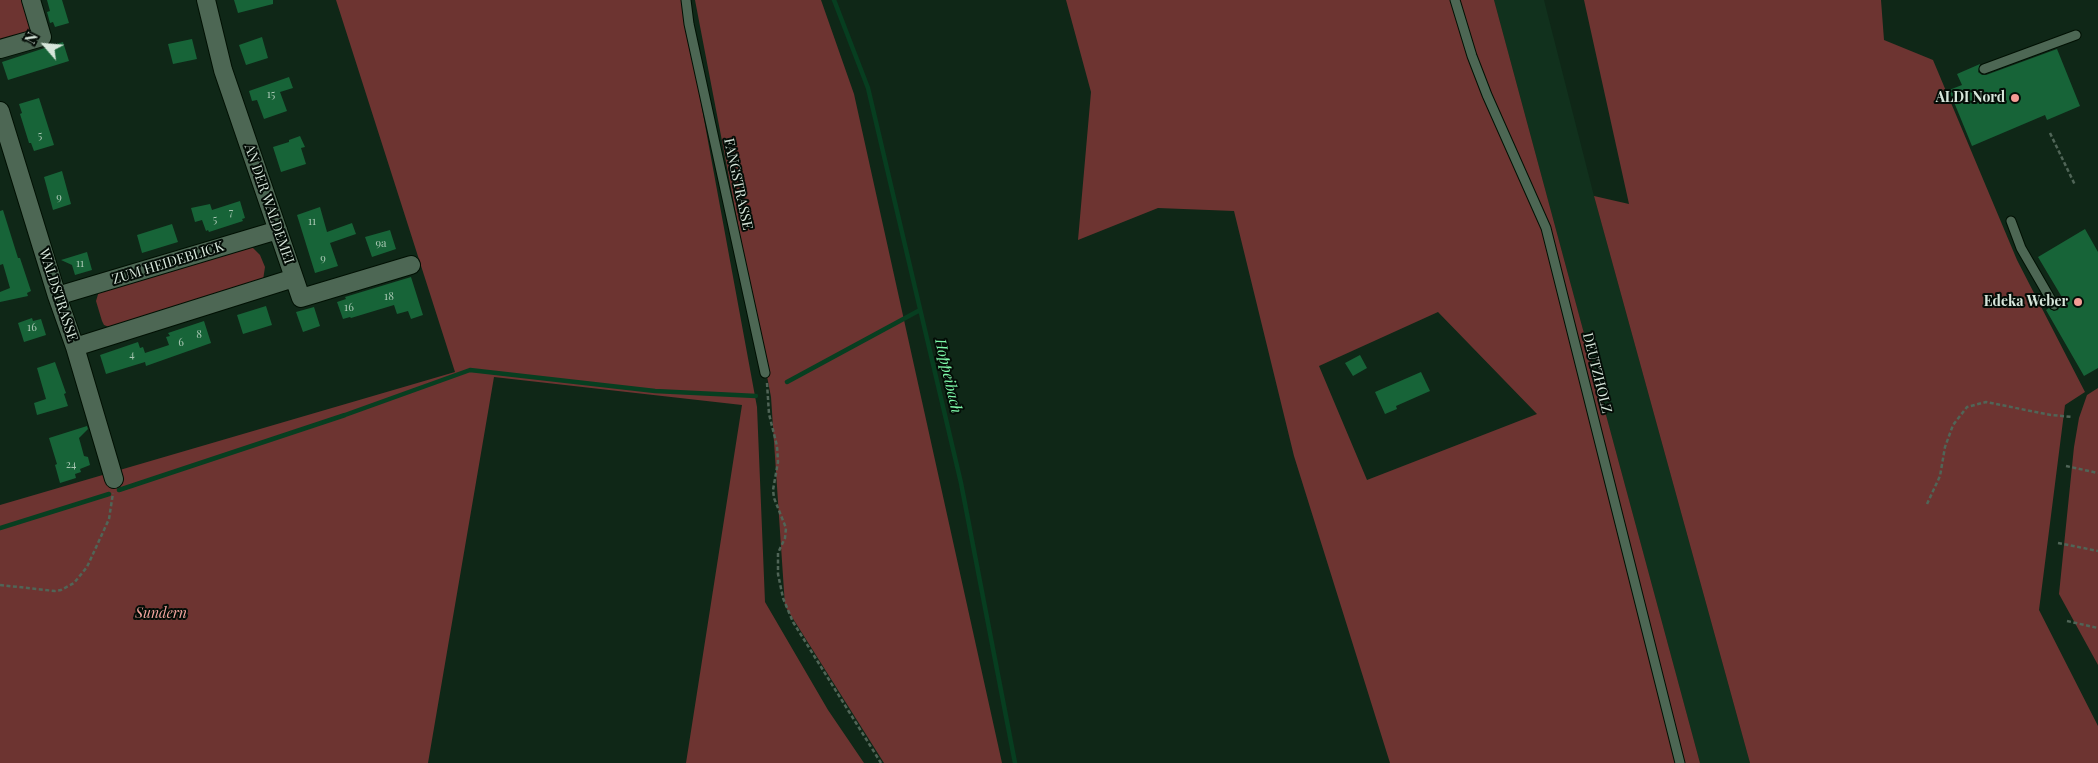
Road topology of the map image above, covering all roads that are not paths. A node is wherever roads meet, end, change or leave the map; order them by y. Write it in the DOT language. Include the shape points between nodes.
graph roads {
  1 [pos="31,0"];
  2 [pos="206,0"];
  3 [pos="686,0"];
  4 [pos="1455,0"];
  5 [pos="2076,35"];
  6 [pos="0,49"];
  7 [pos="1984,69"];
  8 [pos="0,111"];
  9 [pos="2011,221"];
  10 [pos="278,230"];
  11 [pos="411,265"];
  12 [pos="294,278"];
  13 [pos="57,296"];
  14 [pos="2054,305"];
  15 [pos="75,347"];
  16 [pos="765,373"];
  17 [pos="114,479"];
  18 [pos="1680,763"];
  1 -- 6 [label="street" via="42,37"];
  2 -- 10 [label="street, AN DER WALDEMEI" via="223,70"];
  3 -- 16 [label="lane, FANGSTRASSE"];
  4 -- 18 [label="lane, DEUTZHOLZ" via="1487,95 1546,228"];
  5 -- 7 [label="lane"];
  8 -- 13 [label="street, WALDSTRASSE"];
  9 -- 14 [label="lane" via="2021,248"];
  10 -- 12 [label="street, AN DER WALDEMEI"];
  10 -- 13 [label="street, ZUM HEIDEBLICK"];
  11 -- 12 [label="street, AN DER WALDEMEI" via="301,298"];
  12 -- 15 [label="street"];
  13 -- 15 [label="street, WALDSTRASSE"];
  15 -- 17 [label="street, WALDSTRASSE"];
}
